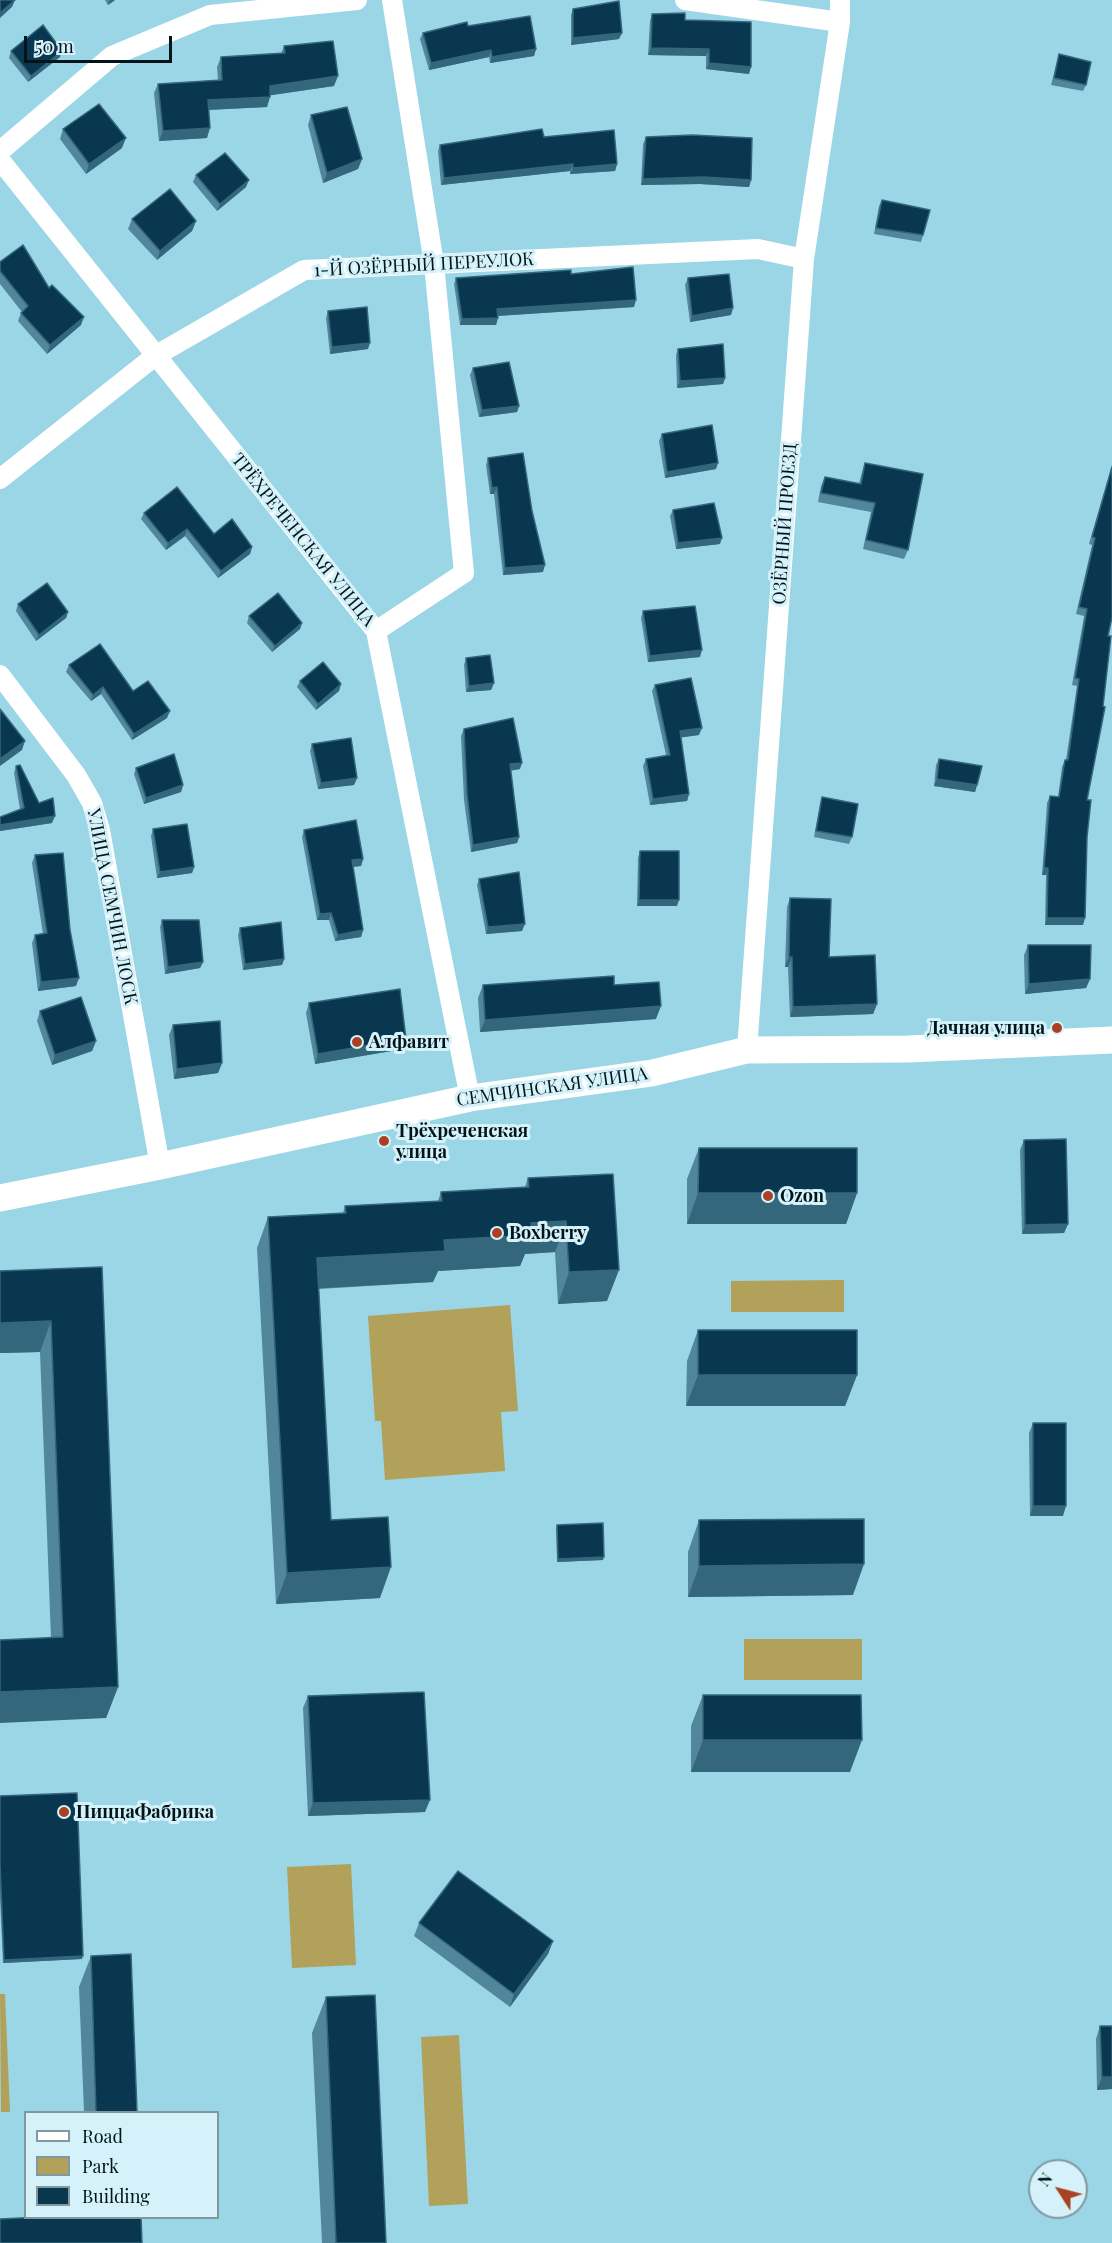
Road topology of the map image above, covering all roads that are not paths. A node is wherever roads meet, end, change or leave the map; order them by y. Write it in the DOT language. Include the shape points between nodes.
graph roads {
  1 [pos="357,0"];
  2 [pos="392,0"];
  3 [pos="685,0"];
  4 [pos="840,0"];
  5 [pos="840,22"];
  6 [pos="0,151"];
  7 [pos="0,160"];
  8 [pos="804,259"];
  9 [pos="434,264"];
  10 [pos="155,356"];
  11 [pos="0,479"];
  12 [pos="376,631"];
  13 [pos="0,675"];
  14 [pos="1112,1040"];
  15 [pos="747,1050"];
  16 [pos="470,1098"];
  17 [pos="160,1166"];
  18 [pos="0,1198"];
  1 -- 6 [label="street" via="210,15 123,51 112,56"];
  2 -- 9 [label="street"];
  3 -- 5 [label="street"];
  4 -- 5 [label="street, ОЗЁРНЫЙ ПРОЕЗД"];
  5 -- 8 [label="street, ОЗЁРНЫЙ ПРОЕЗД"];
  7 -- 10 [label="street, ТРЁХРЕЧЕНСКАЯ УЛИЦА"];
  8 -- 9 [label="street, 1-Й ОЗЁРНЫЙ ПЕРЕУЛОК" via="758,249"];
  8 -- 15 [label="street, ОЗЁРНЫЙ ПРОЕЗД"];
  9 -- 10 [label="street, 1-Й ОЗЁРНЫЙ ПЕРЕУЛОК" via="304,270"];
  9 -- 12 [label="street" via="464,573"];
  10 -- 11 [label="street, 1-Й ОЗЁРНЫЙ ПЕРЕУЛОК"];
  10 -- 12 [label="street, ТРЁХРЕЧЕНСКАЯ УЛИЦА"];
  12 -- 16 [label="street, ТРЁХРЕЧЕНСКАЯ УЛИЦА"];
  13 -- 17 [label="street, УЛИЦА СЕМЧИН ЛОСК" via="92,802"];
  14 -- 15 [label="street, СЕМЧИНСКАЯ УЛИЦА" via="908,1049"];
  15 -- 16 [label="street, СЕМЧИНСКАЯ УЛИЦА" via="652,1073"];
  16 -- 17 [label="street, СЕМЧИНСКАЯ УЛИЦА"];
  17 -- 18 [label="street, СЕМЧИНСКАЯ УЛИЦА"];
}
